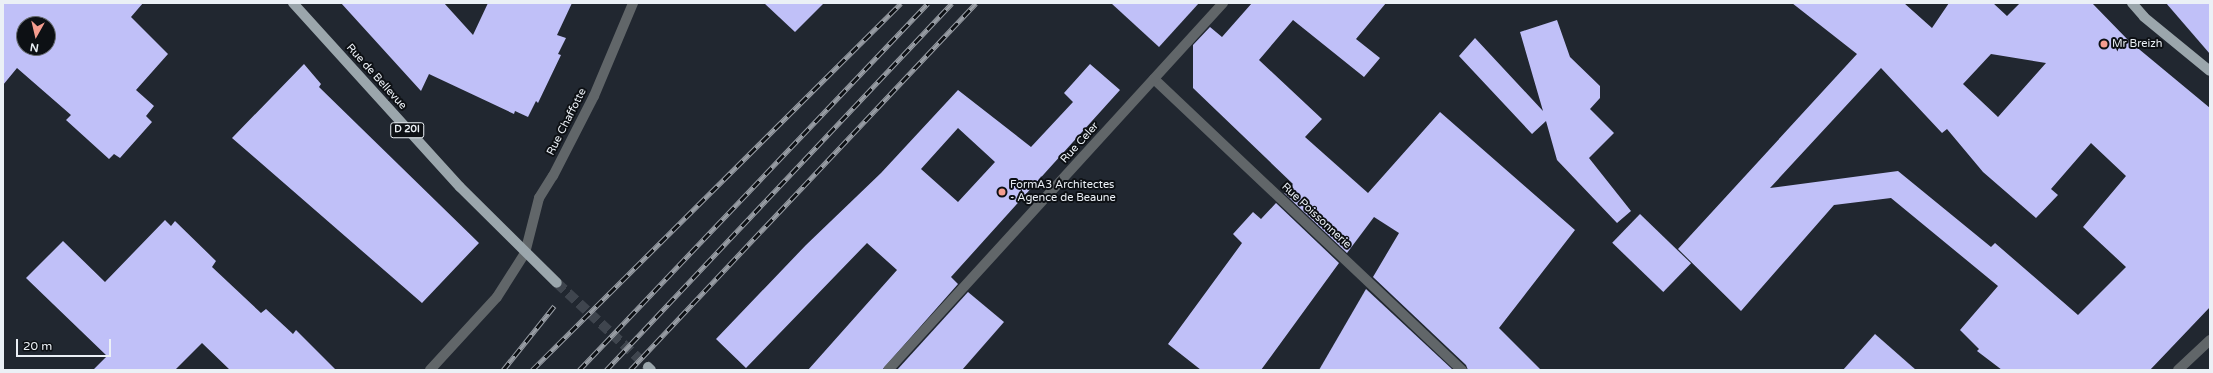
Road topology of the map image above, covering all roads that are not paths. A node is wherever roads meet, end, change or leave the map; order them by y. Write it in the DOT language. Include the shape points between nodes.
graph roads {
  1 [pos="293,3"];
  2 [pos="633,3"];
  3 [pos="1223,3"];
  4 [pos="2132,3"];
  5 [pos="2210,71"];
  6 [pos="1154,79"];
  7 [pos="525,253"];
  8 [pos="557,283"];
  9 [pos="2210,340"];
  10 [pos="430,370"];
  11 [pos="888,370"];
  12 [pos="1462,370"];
  13 [pos="2178,370"];
  1 -- 7 [label="main road, Rue de Bellevue / D 20I" via="460,187"];
  2 -- 7 [label="street, Rue Chaffotte" via="594,96 539,198"];
  3 -- 6 [label="street, Rue Celer"];
  4 -- 5 [label="main road" via="2144,17"];
  6 -- 11 [label="street, Rue Celer"];
  6 -- 12 [label="street, Rue Poissonnerie"];
  7 -- 8 [label="main road, D 20I"];
  7 -- 10 [label="street, Rue Chaffotte" via="497,297"];
  9 -- 13 [label="street"];
}
